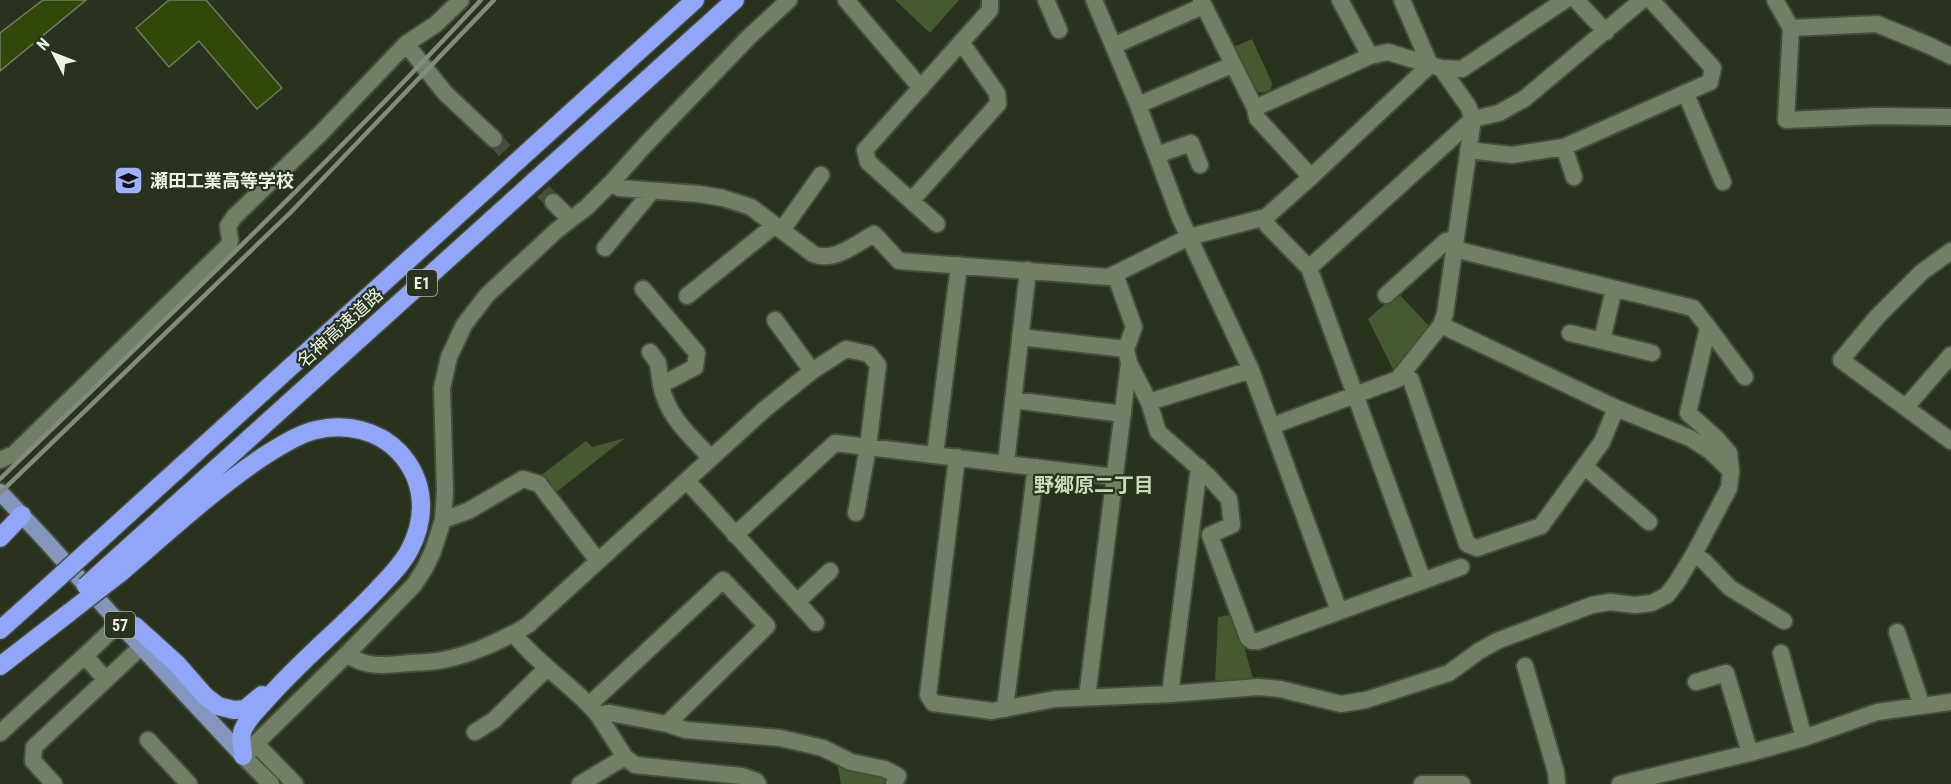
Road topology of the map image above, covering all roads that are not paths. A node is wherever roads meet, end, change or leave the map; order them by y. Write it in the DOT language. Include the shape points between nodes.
graph roads {
  1 [pos="461,0"];
  2 [pos="695,0"];
  3 [pos="735,0"];
  4 [pos="789,0"];
  5 [pos="846,0"];
  6 [pos="990,0"];
  7 [pos="1046,0"];
  8 [pos="1094,0"];
  9 [pos="1340,0"];
  10 [pos="1402,0"];
  11 [pos="1565,0"];
  12 [pos="1576,0"];
  13 [pos="1642,0"];
  14 [pos="1651,0"];
  15 [pos="1775,0"];
  16 [pos="1202,3"];
  17 [pos="1791,28"];
  18 [pos="1059,30"];
  19 [pos="1606,32"];
  20 [pos="961,42"];
  21 [pos="406,44"];
  22 [pos="1113,46"];
  23 [pos="1370,56"];
  24 [pos="1951,56"];
  25 [pos="1232,65"];
  26 [pos="1436,67"];
  27 [pos="921,88"];
  28 [pos="1686,94"];
  29 [pos="1138,105"];
  30 [pos="1255,108"];
  31 [pos="1951,117"];
  32 [pos="1473,119"];
  33 [pos="494,139"];
  34 [pos="1564,147"];
  35 [pos="1468,150"];
  36 [pos="1157,155"];
  37 [pos="1200,165"];
  38 [pos="821,175"];
  39 [pos="1311,177"];
  40 [pos="1574,177"];
  41 [pos="1723,182"];
  42 [pos="611,183"];
  43 [pos="652,191"];
  44 [pos="553,201"];
  45 [pos="911,201"];
  46 [pos="1266,217"];
  47 [pos="570,219"];
  48 [pos="937,224"];
  49 [pos="779,228"];
  50 [pos="1189,237"];
  51 [pos="1455,244"];
  52 [pos="605,248"];
  53 [pos="1951,251"];
  54 [pos="959,265"];
  55 [pos="1309,268"];
  56 [pos="1028,270"];
  57 [pos="1115,274"];
  58 [pos="1614,288"];
  59 [pos="644,289"];
  60 [pos="1386,295"];
  61 [pos="687,296"];
  62 [pos="775,320"];
  63 [pos="1441,325"];
  64 [pos="1708,327"];
  65 [pos="1570,333"];
  66 [pos="1020,337"];
  67 [pos="1602,340"];
  68 [pos="650,352"];
  69 [pos="1652,353"];
  70 [pos="1951,355"];
  71 [pos="1128,356"];
  72 [pos="1251,370"];
  73 [pos="812,371"];
  74 [pos="1403,373"];
  75 [pos="1745,377"];
  76 [pos="661,385"];
  77 [pos="1355,395"];
  78 [pos="1013,400"];
  79 [pos="1149,402"];
  80 [pos="1906,407"];
  81 [pos="1616,408"];
  82 [pos="1123,414"];
  83 [pos="1272,426"];
  84 [pos="1951,441"];
  85 [pos="868,447"];
  86 [pos="935,455"];
  87 [pos="711,458"];
  88 [pos="957,458"];
  89 [pos="0,459"];
  90 [pos="1006,464"];
  91 [pos="1036,467"];
  92 [pos="1199,467"];
  93 [pos="1585,467"];
  94 [pos="1731,471"];
  95 [pos="1115,477"];
  96 [pos="687,482"];
  97 [pos="0,492"];
  98 [pos="856,513"];
  99 [pos="22,515"];
  100 [pos="443,520"];
  101 [pos="1649,522"];
  102 [pos="735,535"];
  103 [pos="0,538"];
  104 [pos="1694,554"];
  105 [pos="598,561"];
  106 [pos="1461,567"];
  107 [pos="114,570"];
  108 [pos="830,571"];
  109 [pos="1423,581"];
  110 [pos="797,602"];
  111 [pos="1339,612"];
  112 [pos="1784,621"];
  113 [pos="118,623"];
  114 [pos="816,623"];
  115 [pos="0,630"];
  116 [pos="1897,632"];
  117 [pos="514,634"];
  118 [pos="141,648"];
  119 [pos="1781,653"];
  120 [pos="347,654"];
  121 [pos="84,656"];
  122 [pos="0,665"];
  123 [pos="1525,666"];
  124 [pos="547,668"];
  125 [pos="288,676"];
  126 [pos="106,680"];
  127 [pos="1696,682"];
  128 [pos="1170,694"];
  129 [pos="1087,697"];
  130 [pos="1951,702"];
  131 [pos="1922,706"];
  132 [pos="1005,709"];
  133 [pos="594,710"];
  134 [pos="668,724"];
  135 [pos="475,732"];
  136 [pos="0,733"];
  137 [pos="1804,738"];
  138 [pos="148,740"];
  139 [pos="250,750"];
  140 [pos="1750,753"];
  141 [pos="625,757"];
  142 [pos="183,782"];
  143 [pos="51,783"];
  144 [pos="271,784"];
  145 [pos="295,784"];
  146 [pos="580,784"];
  147 [pos="758,784"];
  148 [pos="894,784"];
  149 [pos="1422,784"];
  150 [pos="1462,784"];
  151 [pos="1557,784"];
  152 [pos="1620,784"];
  1 -- 21 [label="street" via="436,24"];
  2 -- 115 [label="highway, 名神高速道路 / E1, bridge"];
  3 -- 107 [label="highway, 名神高速道路 / E1"];
  4 -- 42 [label="street" via="741,45"];
  5 -- 27 [label="street"];
  6 -- 20 [label="street" via="990,10"];
  7 -- 18 [label="street"];
  8 -- 22 [label="street"];
  9 -- 23 [label="street"];
  10 -- 26 [label="street"];
  11 -- 26 [label="street" via="1462,69"];
  12 -- 19 [label="street"];
  13 -- 19 [label="street"];
  14 -- 28 [label="street" via="1713,68 1710,82"];
  15 -- 17 [label="street"];
  16 -- 22 [label="street"];
  16 -- 25 [label="street"];
  17 -- 24 [label="street" via="1877,24"];
  17 -- 31 [label="street" via="1786,120"];
  19 -- 32 [label="street" via="1524,99 1498,113"];
  20 -- 27 [label="street"];
  20 -- 45 [label="street" via="998,93 998,104"];
  21 -- 33 [label="street" via="445,93"];
  21 -- 89 [label="street" via="321,134 234,217 228,226 229,245 14,454"];
  22 -- 29 [label="street"];
  23 -- 26 [label="street" via="1388,52"];
  23 -- 30 [label="street"];
  25 -- 29 [label="street"];
  25 -- 30 [label="street"];
  26 -- 32 [label="street" via="1468,106"];
  26 -- 39 [label="street"];
  27 -- 45 [label="street" via="865,150 868,162"];
  28 -- 34 [label="street"];
  28 -- 41 [label="street"];
  29 -- 36 [label="street"];
  30 -- 39 [label="street" via="1257,118"];
  32 -- 35 [label="street"];
  32 -- 55 [label="street"];
  34 -- 35 [label="street" via="1512,155"];
  34 -- 40 [label="street"];
  35 -- 51 [label="street"];
  36 -- 37 [label="street" via="1191,143"];
  36 -- 50 [label="street"];
  38 -- 49 [label="street"];
  39 -- 46 [label="street"];
  42 -- 43 [label="street" via="619,188"];
  42 -- 47 [label="street"];
  43 -- 49 [label="street" via="723,198 752,207"];
  43 -- 52 [label="street"];
  44 -- 47 [label="street"];
  45 -- 48 [label="street"];
  46 -- 50 [label="street"];
  46 -- 55 [label="street" via="1267,225"];
  47 -- 100 [label="street" via="487,295 464,325 449,357 442,388"];
  49 -- 54 [label="street" via="821,258 831,257 874,234 899,261"];
  49 -- 61 [label="street"];
  50 -- 57 [label="street"];
  50 -- 72 [label="street"];
  51 -- 58 [label="street"];
  51 -- 60 [label="street" via="1446,241"];
  51 -- 63 [label="street"];
  53 -- 80 [label="street" via="1922,272 1841,360"];
  54 -- 56 [label="street"];
  54 -- 86 [label="street"];
  55 -- 77 [label="street"];
  56 -- 57 [label="street" via="1108,277"];
  56 -- 66 [label="street"];
  57 -- 71 [label="street" via="1134,327"];
  58 -- 64 [label="street" via="1693,308"];
  58 -- 67 [label="street"];
  59 -- 76 [label="street" via="697,354 694,367"];
  62 -- 73 [label="street"];
  63 -- 74 [label="street"];
  63 -- 81 [label="street"];
  64 -- 75 [label="street"];
  64 -- 94 [label="street" via="1688,413 1729,453"];
  65 -- 67 [label="street"];
  66 -- 71 [label="street"];
  66 -- 78 [label="street"];
  67 -- 69 [label="street"];
  68 -- 76 [label="street" via="658,363"];
  70 -- 80 [label="street"];
  71 -- 79 [label="street"];
  71 -- 82 [label="street"];
  72 -- 79 [label="street"];
  72 -- 83 [label="street"];
  73 -- 85 [label="street" via="846,349 868,354 878,365"];
  73 -- 87 [label="street"];
  74 -- 77 [label="street" via="1398,379"];
  74 -- 93 [label="street" via="1411,380 1467,544 1477,548 1541,526"];
  76 -- 87 [label="street" via="678,423"];
  77 -- 83 [label="street"];
  77 -- 109 [label="street"];
  78 -- 82 [label="street"];
  78 -- 90 [label="street"];
  79 -- 92 [label="street" via="1158,432"];
  80 -- 84 [label="street"];
  81 -- 93 [label="street" via="1602,442"];
  81 -- 94 [label="street" via="1690,438"];
  82 -- 95 [label="street"];
  83 -- 111 [label="street"];
  85 -- 86 [label="street"];
  85 -- 98 [label="street"];
  85 -- 102 [label="street" via="835,443"];
  86 -- 88 [label="street"];
  87 -- 96 [label="street"];
  88 -- 90 [label="street"];
  88 -- 132 [label="street" via="928,695 933,703 992,711"];
  90 -- 91 [label="street"];
  91 -- 95 [label="street"];
  91 -- 132 [label="street"];
  92 -- 111 [label="street" via="1229,499 1232,525 1210,535 1248,638 1258,641"];
  92 -- 128 [label="street"];
  93 -- 101 [label="street"];
  94 -- 104 [label="street" via="1729,488"];
  95 -- 129 [label="street"];
  96 -- 102 [label="street"];
  96 -- 105 [label="street"];
  97 -- 99 [label="main road, 57"];
  99 -- 103 [label="highway"];
  99 -- 113 [label="main road, 57"];
  100 -- 105 [label="street" via="468,511 523,479 539,483"];
  100 -- 120 [label="street" via="433,552 414,585"];
  102 -- 110 [label="street"];
  104 -- 112 [label="street" via="1730,588"];
  104 -- 128 [label="street" via="1667,595 1652,603 1592,604 1497,641 1449,673 1366,700 1341,704 1258,687 1240,695"];
  105 -- 117 [label="street"];
  106 -- 109 [label="street"];
  107 -- 122 [label="highway, 名神高速道路 / E1, bridge"];
  107 -- 125 [label="highway" via="284,443 314,430 340,426 369,431 386,440 408,462 420,488 423,508 418,530 399,566"];
  108 -- 110 [label="street"];
  109 -- 111 [label="street"];
  110 -- 114 [label="street"];
  113 -- 118 [label="main road, 57"];
  113 -- 121 [label="street"];
  113 -- 125 [label="highway" via="135,626 218,706 245,709"];
  116 -- 131 [label="street"];
  117 -- 120 [label="street" via="458,656 429,662 378,665 356,661"];
  117 -- 124 [label="street"];
  118 -- 126 [label="street"];
  118 -- 139 [label="main road, 57"];
  119 -- 137 [label="street"];
  120 -- 139 [label="street"];
  121 -- 126 [label="street"];
  121 -- 136 [label="street"];
  123 -- 151 [label="street"];
  124 -- 133 [label="street"];
  124 -- 135 [label="street" via="494,720"];
  125 -- 139 [label="highway" via="242,733"];
  126 -- 143 [label="street" via="34,747 33,760"];
  127 -- 140 [label="street" via="1726,673"];
  128 -- 129 [label="street"];
  129 -- 132 [label="street"];
  130 -- 131 [label="street"];
  131 -- 137 [label="street" via="1877,712"];
  133 -- 134 [label="street"];
  133 -- 134 [label="street" via="723,580 767,626"];
  133 -- 141 [label="street"];
  134 -- 148 [label="street" via="686,730 780,738 823,748 851,762 895,773 898,776"];
  137 -- 140 [label="street"];
  138 -- 142 [label="street"];
  139 -- 144 [label="street"];
  139 -- 145 [label="street"];
  140 -- 152 [label="street"];
  141 -- 146 [label="street"];
  141 -- 147 [label="street" via="635,765 742,776"];
  149 -- 150 [label="street"];
}
